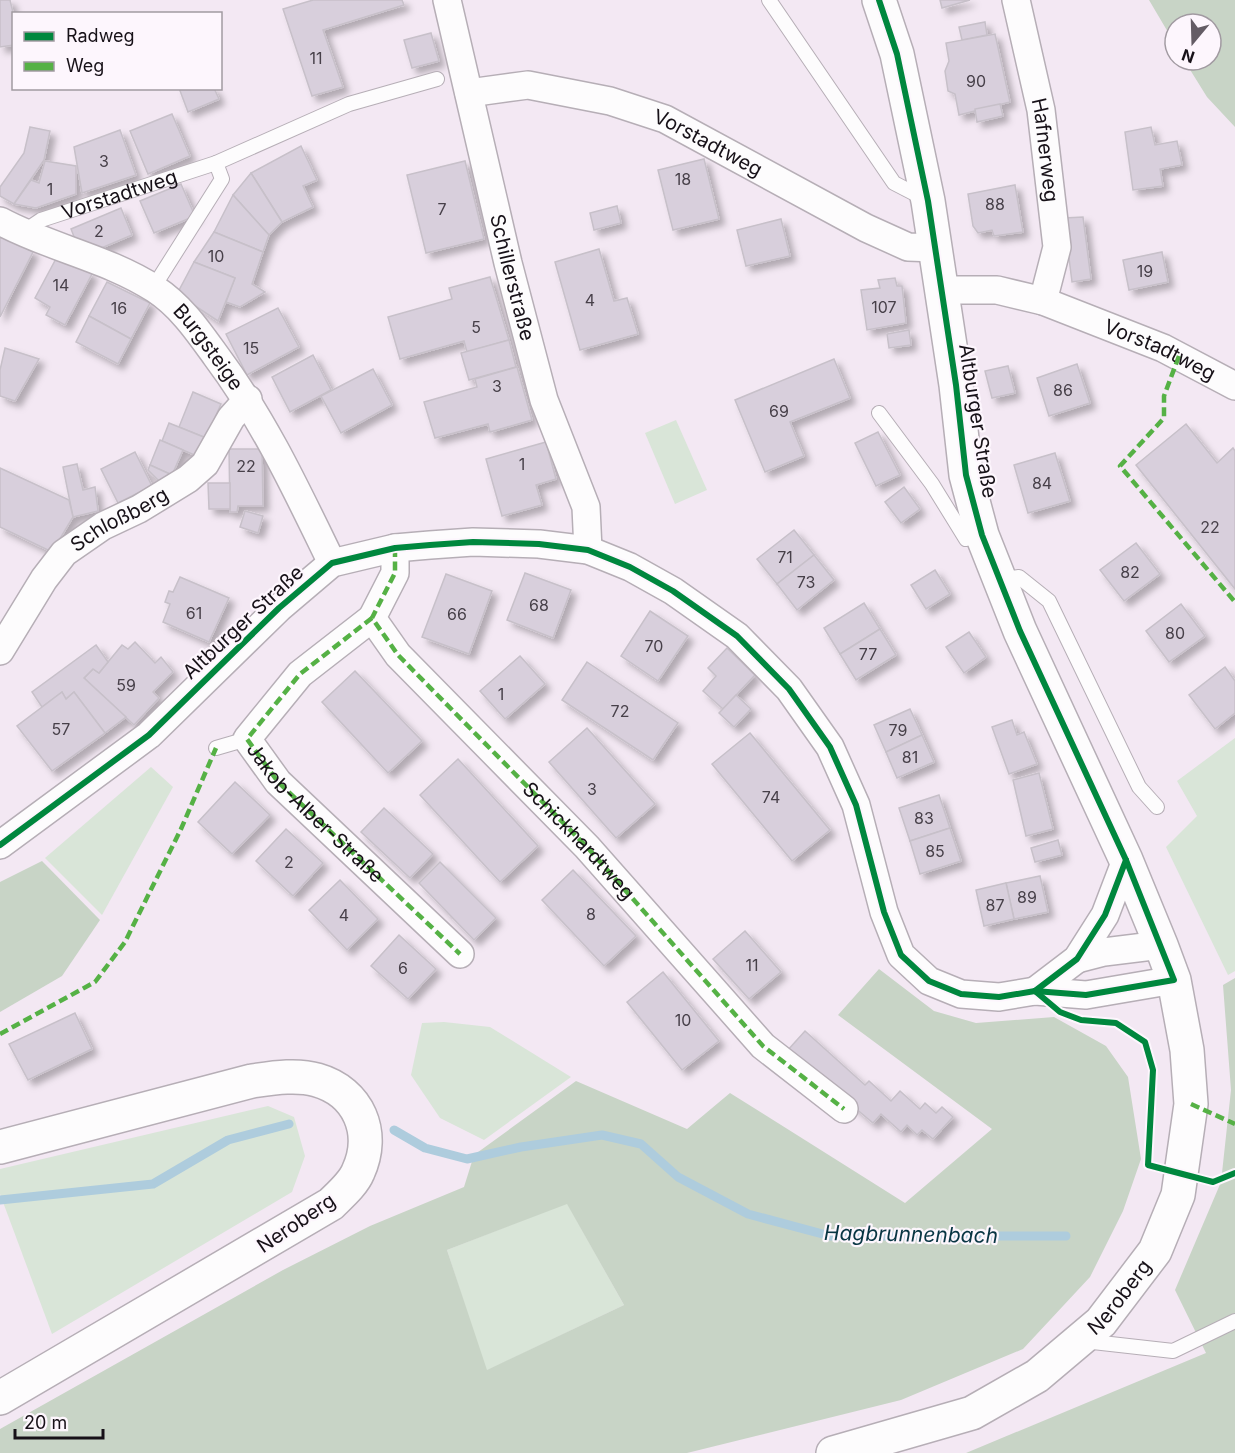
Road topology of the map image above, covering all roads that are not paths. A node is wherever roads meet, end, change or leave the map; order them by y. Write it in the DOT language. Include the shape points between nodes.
graph roads {
  1 [pos="447,0"];
  2 [pos="769,0"];
  3 [pos="879,0"];
  4 [pos="1016,0"];
  5 [pos="437,79"];
  6 [pos="469,93"];
  7 [pos="216,163"];
  8 [pos="928,201"];
  9 [pos="11,227"];
  10 [pos="935,248"];
  11 [pos="153,288"];
  12 [pos="941,290"];
  13 [pos="1043,301"];
  14 [pos="1235,386"];
  15 [pos="248,399"];
  16 [pos="879,413"];
  17 [pos="982,535"];
  18 [pos="395,548"];
  19 [pos="588,550"];
  20 [pos="332,563"];
  21 [pos="999,580"];
  22 [pos="372,618"];
  23 [pos="0,651"];
  24 [pos="247,739"];
  25 [pos="216,748"];
  26 [pos="1156,807"];
  27 [pos="0,844"];
  28 [pos="1126,860"];
  29 [pos="1161,945"];
  30 [pos="460,954"];
  31 [pos="1077,959"];
  32 [pos="1174,980"];
  33 [pos="1035,992"];
  34 [pos="844,1109"];
  35 [pos="0,1147"];
  36 [pos="1235,1321"];
  37 [pos="1079,1340"];
  38 [pos="0,1398"];
  39 [pos="833,1453"];
  1 -- 6 [label="street, Schillerstraße"];
  2 -- 8 [label="lane" via="894,183"];
  3 -- 8 [label="street, Altburger Straße" via="897,54"];
  4 -- 13 [label="street, Hafnerweg" via="1041,110 1057,247"];
  5 -- 7 [label="lane, Vorstadtweg" via="349,104"];
  6 -- 10 [label="street, Vorstadtweg" via="528,85 610,101 665,119 866,228 908,247"];
  6 -- 19 [label="street, Schillerstraße" via="544,400 586,507"];
  7 -- 9 [label="lane, Vorstadtweg"];
  7 -- 11 [label="lane" via="222,179"];
  8 -- 10 [label="street, Altburger Straße"];
  9 -- 11 [label="street, Burgsteige" via="114,266"];
  10 -- 12 [label="street, Altburger Straße"];
  11 -- 15 [label="street, Burgsteige" via="179,308"];
  12 -- 13 [label="street, Vorstadtweg" via="997,290"];
  12 -- 17 [label="street, Altburger Straße" via="966,475"];
  13 -- 14 [label="street, Vorstadtweg" via="1163,348"];
  15 -- 20 [label="street, Burgsteige"];
  15 -- 23 [label="street, Schloßberg" via="231,418 205,464 188,479 103,526 64,553"];
  16 -- 17 [label="lane" via="932,484 966,539"];
  17 -- 21 [label="street, Altburger Straße"];
  18 -- 19 [label="street, Altburger Straße" via="473,542"];
  18 -- 20 [label="street, Altburger Straße"];
  18 -- 22 [label="street" via="395,573"];
  19 -- 33 [label="street, Altburger Straße" via="630,567 682,597 737,636 789,689 830,747 856,805 884,912 901,955 929,981 961,994 999,998"];
  20 -- 27 [label="street, Altburger Straße" via="279,608 149,735"];
  21 -- 26 [label="lane" via="1019,576 1049,601 1139,787"];
  21 -- 28 [label="street, Altburger Straße"];
  22 -- 24 [label="street, Jakob-Alber-Straße" via="300,674"];
  22 -- 34 [label="street, Schickhardtweg" via="398,655 586,848 763,1046"];
  24 -- 25 [label="lane"];
  24 -- 30 [label="street, Jakob-Alber-Straße" via="278,782"];
  28 -- 29 [label="street, Altburger Straße"];
  28 -- 31 [label="street, Altburger Straße" via="1105,915"];
  29 -- 31 [label="street, Altburger Straße"];
  29 -- 32 [label="street, Altburger Straße"];
  31 -- 33 [label="street, Altburger Straße"];
  32 -- 33 [label="street, Altburger Straße" via="1086,995"];
  32 -- 37 [label="street, Neroberg" via="1187,1050 1191,1104 1178,1195 1155,1251 1101,1322"];
  35 -- 38 [label="street, Neroberg" via="252,1081 285,1077 317,1080 349,1096 364,1120 366,1144 358,1173 331,1204"];
  36 -- 37 [label="lane" via="1173,1351"];
  37 -- 39 [label="street, Neroberg" via="1037,1376 972,1413"];
}
